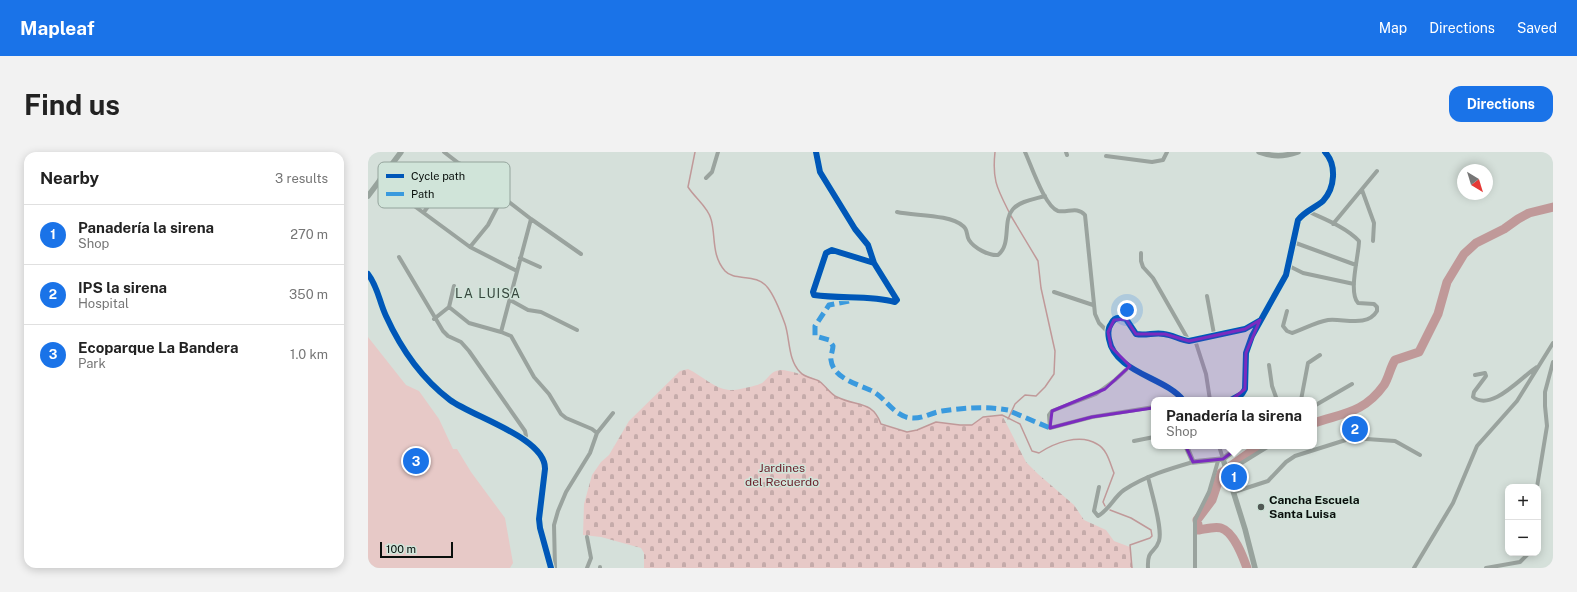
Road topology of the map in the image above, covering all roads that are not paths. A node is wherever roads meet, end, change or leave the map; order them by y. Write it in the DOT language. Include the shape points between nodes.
graph roads {
  1 [pos="401,152"];
  2 [pos="444,152"];
  3 [pos="718,152"];
  4 [pos="816,152"];
  5 [pos="1025,152"];
  6 [pos="1167,152"];
  7 [pos="1259,152"];
  8 [pos="1298,152"];
  9 [pos="1325,152"];
  10 [pos="1106,156"];
  11 [pos="394,162"];
  12 [pos="458,162"];
  13 [pos="1377,171"];
  14 [pos="706,178"];
  15 [pos="378,183"];
  16 [pos="1362,190"];
  17 [pos="368,196"];
  18 [pos="1045,196"];
  19 [pos="510,202"];
  20 [pos="418,208"];
  21 [pos="427,208"];
  22 [pos="497,208"];
  23 [pos="1306,211"];
  24 [pos="424,212"];
  25 [pos="897,212"];
  26 [pos="531,219"];
  27 [pos="1333,224"];
  28 [pos="1373,241"];
  29 [pos="1293,242"];
  30 [pos="470,247"];
  31 [pos="1141,253"];
  32 [pos="581,254"];
  33 [pos="399,257"];
  34 [pos="520,258"];
  35 [pos="874,263"];
  36 [pos="1356,265"];
  37 [pos="1289,266"];
  38 [pos="540,267"];
  39 [pos="517,271"];
  40 [pos="368,274"];
  41 [pos="1354,284"];
  42 [pos="454,286"];
  43 [pos="1054,292"];
  44 [pos="1207,296"];
  45 [pos="510,300"];
  46 [pos="1093,305"];
  47 [pos="449,307"];
  48 [pos="1287,312"];
  49 [pos="434,319"];
  50 [pos="1260,320"];
  51 [pos="577,330"];
  52 [pos="501,332"];
  53 [pos="1108,332"];
  54 [pos="1214,334"];
  55 [pos="1192,340"];
  56 [pos="1553,343"];
  57 [pos="1320,355"];
  58 [pos="1553,362"];
  59 [pos="1269,365"];
  60 [pos="1130,366"];
  61 [pos="1539,366"];
  62 [pos="1475,375"];
  63 [pos="1352,384"];
  64 [pos="1179,397"];
  65 [pos="1210,397"];
  66 [pos="1236,397"];
  67 [pos="1276,397"];
  68 [pos="1302,397"];
  69 [pos="1317,404"];
  70 [pos="1151,407"];
  71 [pos="613,414"];
  72 [pos="597,433"];
  73 [pos="1151,438"];
  74 [pos="524,439"];
  75 [pos="1134,441"];
  76 [pos="1187,449"];
  77 [pos="1220,449"];
  78 [pos="1236,449"];
  79 [pos="1264,449"];
  80 [pos="1420,455"];
  81 [pos="1222,461"];
  82 [pos="1193,462"];
  83 [pos="1228,473"];
  84 [pos="1148,477"];
  85 [pos="1537,484"];
  86 [pos="1100,487"];
  87 [pos="1234,492"];
  88 [pos="587,537"];
  89 [pos="1526,556"];
  90 [pos="551,568"];
  91 [pos="555,568"];
  92 [pos="587,568"];
  93 [pos="1148,568"];
  94 [pos="1195,568"];
  95 [pos="1255,568"];
  96 [pos="1414,568"];
  97 [pos="1486,568"];
  1 -- 11 [label="street"];
  2 -- 12 [label="street"];
  3 -- 14 [label="street" via="712,172"];
  4 -- 35 [label="street" via="820,172 855,229 868,245"];
  5 -- 18 [label="street"];
  6 -- 10 [label="street" via="1163,160 1152,162"];
  7 -- 8 [label="street" via="1274,156"];
  9 -- 23 [label="street" via="1334,172 1330,187 1322,201"];
  13 -- 16 [label="street"];
  15 -- 17 [label="street"];
  16 -- 27 [label="street"];
  16 -- 28 [label="street" via="1374,223"];
  18 -- 25 [label="street" via="1013,208 1002,252 993,256 972,243 966,229 959,223 931,215 908,215"];
  18 -- 46 [label="street" via="1055,209 1077,210 1084,215"];
  19 -- 26 [label="street"];
  20 -- 24 [label="street"];
  21 -- 24 [label="street"];
  22 -- 30 [label="street" via="488,225"];
  23 -- 27 [label="street"];
  23 -- 29 [label="street" via="1298,220"];
  24 -- 30 [label="street"];
  26 -- 32 [label="street"];
  26 -- 34 [label="street"];
  27 -- 36 [label="street" via="1359,241"];
  29 -- 36 [label="street"];
  29 -- 37 [label="street"];
  30 -- 39 [label="street"];
  31 -- 55 [label="street" via="1143,267 1153,278"];
  33 -- 49 [label="street"];
  34 -- 38 [label="street"];
  34 -- 39 [label="street"];
  35 -- 35 [label="street" via="897,300 895,302 880,298 833,298 812,292 826,253 829,251"];
  36 -- 41 [label="street"];
  37 -- 41 [label="street" via="1303,273"];
  37 -- 50 [label="street"];
  39 -- 45 [label="street"];
  40 -- 74 [label="street" via="376,286 385,314 396,336 406,354 424,376 450,400"];
  41 -- 48 [label="street" via="1355,300 1377,307 1375,314 1366,320 1327,320 1292,333 1283,326"];
  42 -- 47 [label="street"];
  43 -- 46 [label="street"];
  44 -- 54 [label="street"];
  45 -- 51 [label="street"];
  45 -- 52 [label="street"];
  46 -- 53 [label="street" via="1099,324"];
  47 -- 49 [label="street"];
  47 -- 52 [label="street" via="469,323"];
  49 -- 74 [label="street" via="448,336 461,342 469,350 525,431"];
  50 -- 54 [label="street" via="1245,329"];
  50 -- 66 [label="street" via="1246,353 1246,389"];
  52 -- 72 [label="street" via="511,336 534,377 549,394 561,414"];
  53 -- 55 [label="street" via="1114,320 1120,318 1126,319 1136,334 1142,336 1165,334 1179,340"];
  53 -- 60 [label="street" via="1111,347"];
  54 -- 55 [label="street"];
  55 -- 65 [label="street" via="1206,374"];
  56 -- 61 [label="street"];
  57 -- 68 [label="street" via="1308,363"];
  58 -- 85 [label="street" via="1545,392 1547,426"];
  59 -- 67 [label="street"];
  60 -- 64 [label="street"];
  60 -- 70 [label="street" via="1096,394 1052,411 1049,415 1050,428 1092,417"];
  61 -- 62 [label="street" via="1499,397 1487,401 1473,397 1486,376 1485,373"];
  61 -- 96 [label="street" via="1511,410 1477,446 1453,503"];
  63 -- 69 [label="street"];
  71 -- 72 [label="street"];
  72 -- 91 [label="street" via="590,453 566,492 558,511 554,525"];
  73 -- 75 [label="street"];
  74 -- 90 [label="street" via="546,463 539,519"];
  76 -- 82 [label="street"];
  77 -- 81 [label="street"];
  78 -- 81 [label="street"];
  79 -- 83 [label="street"];
  80 -- 87 [label="street" via="1395,441 1352,438 1295,456 1268,481"];
  81 -- 82 [label="street"];
  81 -- 83 [label="street"];
  81 -- 94 [label="street" via="1195,520"];
  82 -- 84 [label="street"];
  83 -- 87 [label="street"];
  84 -- 86 [label="street" via="1124,490 1103,514 1098,516 1094,511"];
  84 -- 93 [label="street" via="1160,532 1159,542 1147,558"];
  87 -- 95 [label="street"];
  88 -- 92 [label="street" via="591,558"];
  89 -- 97 [label="street" via="1520,562"];
}
